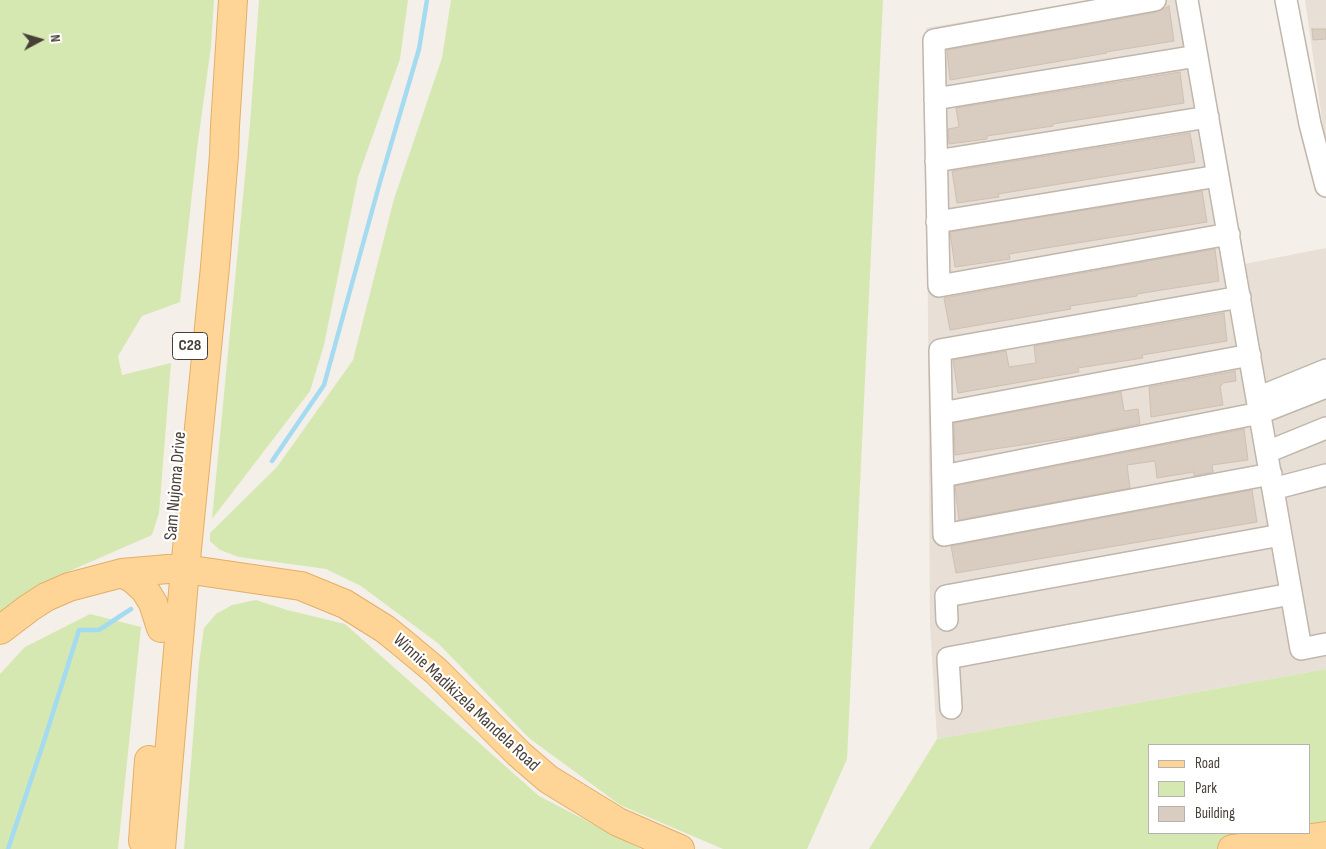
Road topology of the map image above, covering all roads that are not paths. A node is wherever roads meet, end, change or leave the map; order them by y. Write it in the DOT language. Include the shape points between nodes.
graph roads {
  1 [pos="233,0"];
  2 [pos="1155,0"];
  3 [pos="1187,0"];
  4 [pos="1286,0"];
  5 [pos="1197,56"];
  6 [pos="935,99"];
  7 [pos="1208,118"];
  8 [pos="936,161"];
  9 [pos="1218,176"];
  10 [pos="1326,186"];
  11 [pos="938,222"];
  12 [pos="1229,234"];
  13 [pos="1240,297"];
  14 [pos="1250,355"];
  15 [pos="1326,370"];
  16 [pos="1326,387"];
  17 [pos="1259,405"];
  18 [pos="942,413"];
  19 [pos="1326,428"];
  20 [pos="1267,452"];
  21 [pos="1326,475"];
  22 [pos="943,476"];
  23 [pos="1272,481"];
  24 [pos="1281,536"];
  25 [pos="177,569"];
  26 [pos="122,573"];
  27 [pos="1291,594"];
  28 [pos="947,620"];
  29 [pos="161,628"];
  30 [pos="0,630"];
  31 [pos="1326,644"];
  32 [pos="951,708"];
  33 [pos="1326,836"];
  34 [pos="142,849"];
  35 [pos="161,849"];
  36 [pos="680,849"];
  37 [pos="1232,849"];
  1 -- 25 [label="main road, Sam Nujoma Drive / C28" via="215,267"];
  2 -- 6 [label="street" via="934,40"];
  3 -- 5 [label="street"];
  4 -- 10 [label="street" via="1310,124"];
  5 -- 6 [label="street"];
  5 -- 7 [label="street"];
  6 -- 8 [label="street"];
  7 -- 8 [label="street"];
  7 -- 9 [label="street"];
  8 -- 11 [label="street"];
  9 -- 11 [label="street"];
  9 -- 12 [label="street"];
  11 -- 12 [label="street" via="939,286"];
  12 -- 13 [label="street"];
  13 -- 14 [label="street"];
  13 -- 18 [label="street" via="940,350"];
  14 -- 17 [label="street"];
  14 -- 18 [label="street"];
  15 -- 17 [label="street"];
  16 -- 17 [label="street"];
  17 -- 20 [label="street"];
  17 -- 22 [label="street"];
  18 -- 22 [label="street"];
  19 -- 20 [label="street"];
  20 -- 23 [label="street"];
  21 -- 23 [label="street"];
  22 -- 23 [label="street" via="944,535"];
  23 -- 24 [label="street"];
  24 -- 27 [label="street"];
  24 -- 28 [label="street" via="946,596"];
  25 -- 26 [label="main road, Winnie Madikizela Mandela Road"];
  25 -- 29 [label="main road, Sam Nujoma Drive / C28"];
  25 -- 35 [label="main road, Sam Nujoma Drive / C28"];
  25 -- 36 [label="main road, Winnie Madikizela Mandela Road" via="301,586 345,604 385,629 436,671 548,779 618,822"];
  26 -- 29 [label="main road" via="145,590"];
  26 -- 30 [label="main road, Winnie Madikizela Mandela Road" via="69,587 46,597"];
  27 -- 31 [label="street" via="1301,649"];
  27 -- 32 [label="street" via="948,658"];
  29 -- 34 [label="main road, Sam Nujoma Drive / C28"];
  33 -- 37 [label="main road"];
}
